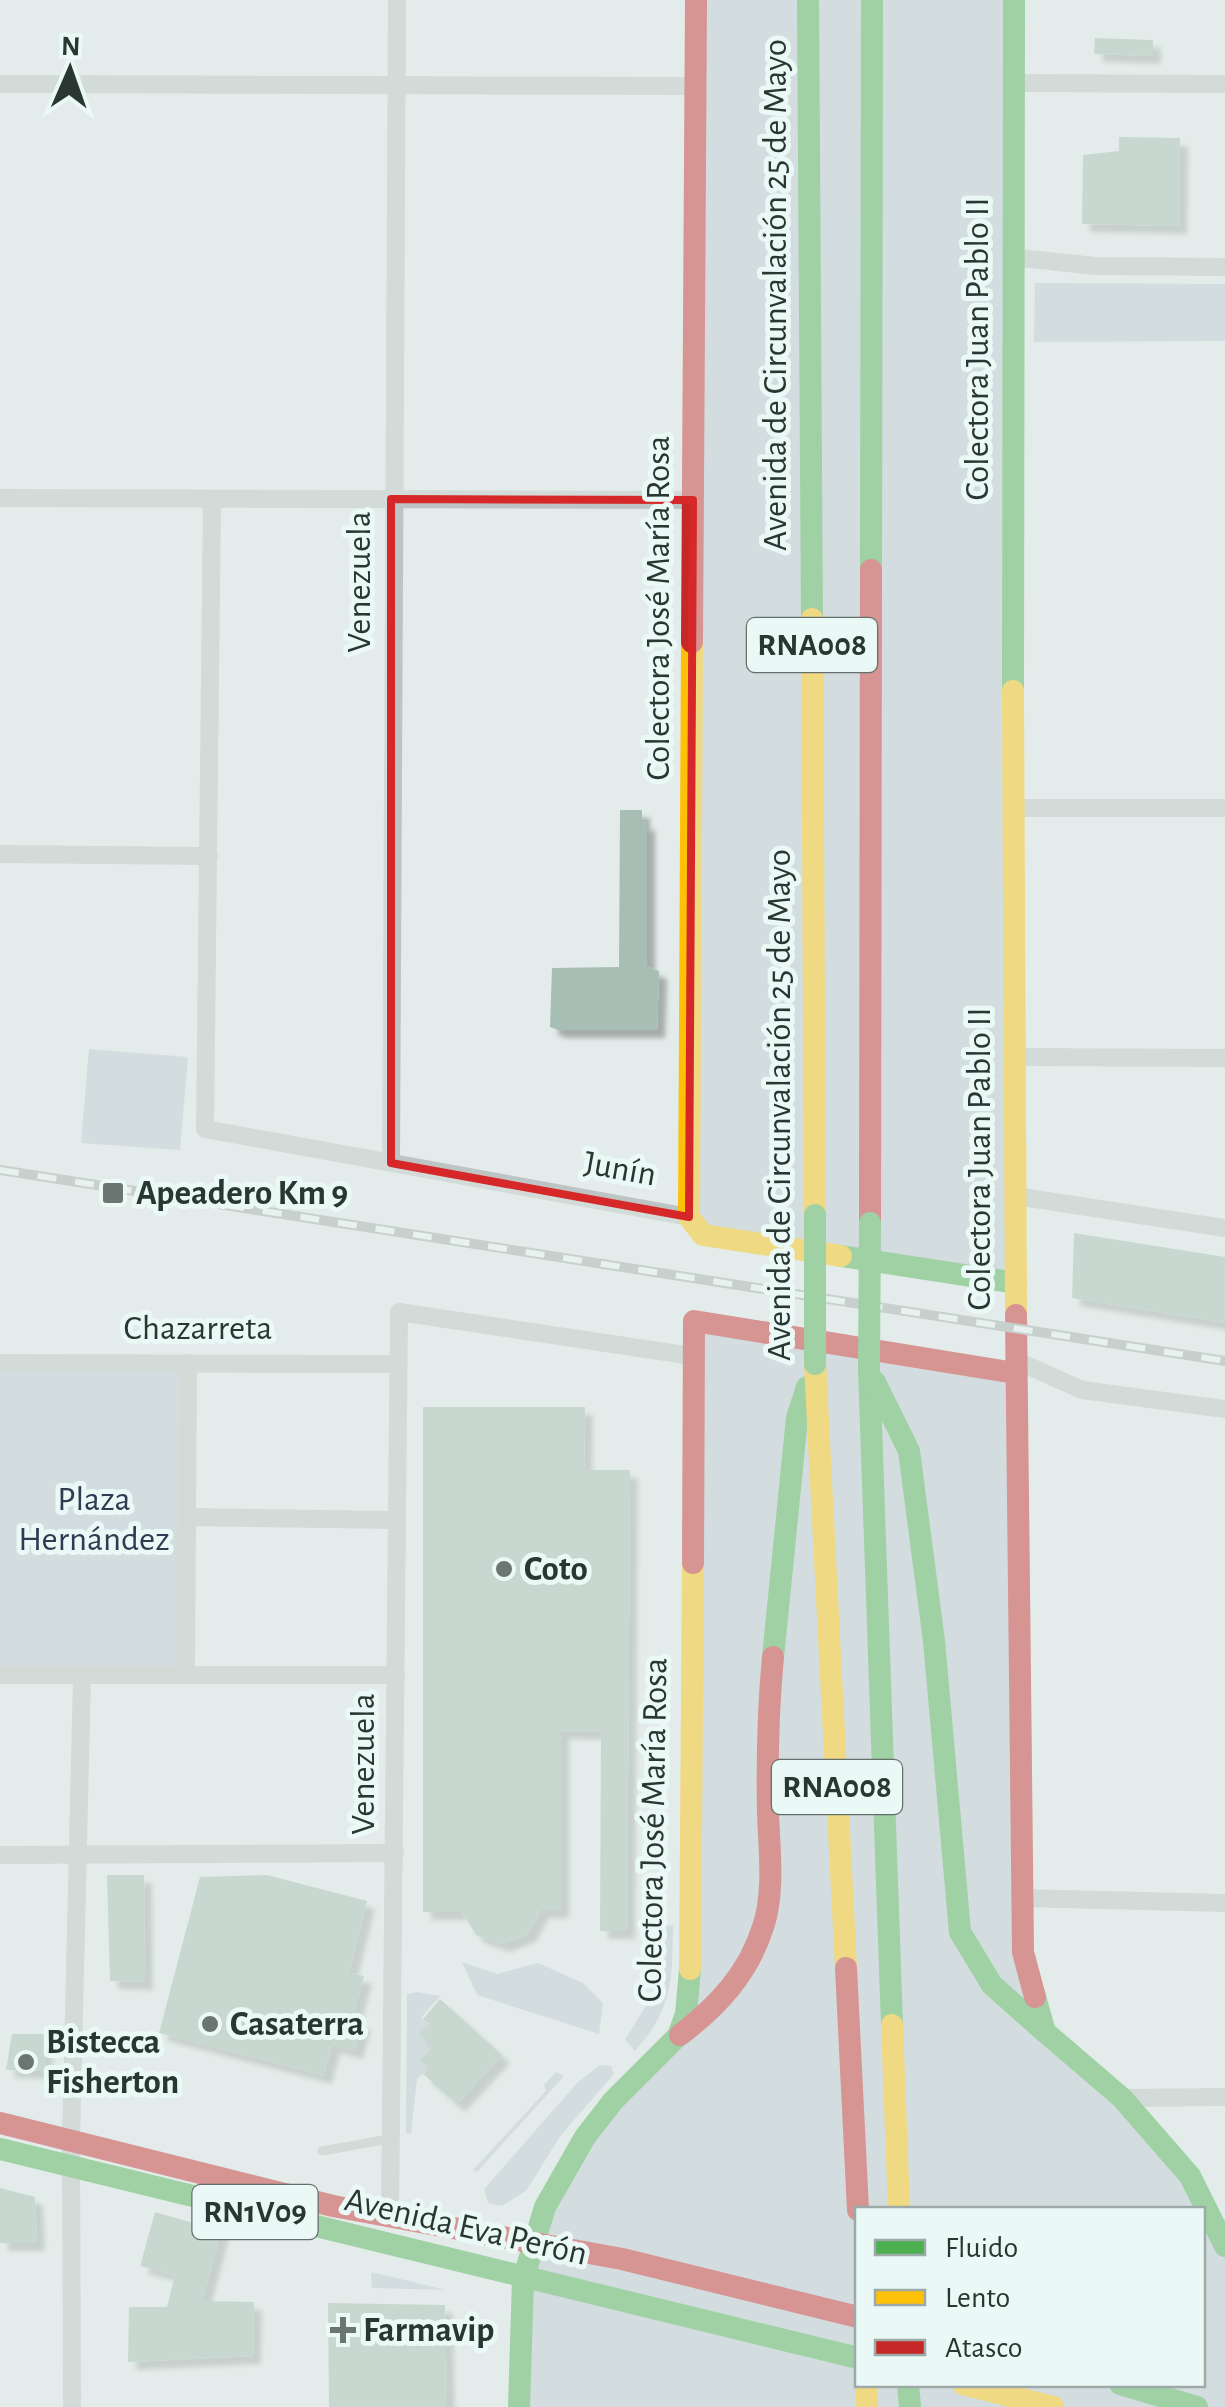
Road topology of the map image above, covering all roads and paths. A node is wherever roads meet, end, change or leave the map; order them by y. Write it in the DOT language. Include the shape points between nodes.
graph roads {
  1 [pos="397,0"];
  2 [pos="696,0"];
  3 [pos="808,0"];
  4 [pos="872,0"];
  5 [pos="1014,0"];
  6 [pos="0,84"];
  7 [pos="1012,84"];
  8 [pos="1225,84"];
  9 [pos="396,85"];
  10 [pos="696,86"];
  11 [pos="1011,258"];
  12 [pos="1225,268"];
  13 [pos="0,498"];
  14 [pos="212,498"];
  15 [pos="391,499"];
  16 [pos="693,500"];
  17 [pos="1014,808"];
  18 [pos="1225,808"];
  19 [pos="0,854"];
  20 [pos="209,856"];
  21 [pos="1013,1057"];
  22 [pos="1225,1058"];
  23 [pos="391,1163"];
  24 [pos="1015,1196"];
  25 [pos="689,1217"];
  26 [pos="1225,1228"];
  27 [pos="1016,1284"];
  28 [pos="692,1356"];
  29 [pos="188,1362"];
  30 [pos="0,1363"];
  31 [pos="397,1364"];
  32 [pos="816,1364"];
  33 [pos="1015,1366"];
  34 [pos="869,1370"];
  35 [pos="1225,1409"];
  36 [pos="187,1518"];
  37 [pos="396,1520"];
  38 [pos="82,1674"];
  39 [pos="0,1675"];
  40 [pos="186,1675"];
  41 [pos="396,1675"];
  42 [pos="395,1853"];
  43 [pos="0,1854"];
  44 [pos="78,1854"];
  45 [pos="1020,1898"];
  46 [pos="1225,1902"];
  47 [pos="1045,2032"];
  48 [pos="680,2034"];
  49 [pos="1225,2097"];
  50 [pos="1122,2098"];
  51 [pos="0,2123"];
  52 [pos="392,2139"];
  53 [pos="71,2140"];
  54 [pos="0,2149"];
  55 [pos="322,2151"];
  56 [pos="73,2167"];
  57 [pos="858,2207"];
  58 [pos="898,2207"];
  59 [pos="390,2217"];
  60 [pos="532,2242"];
  61 [pos="1225,2246"];
  62 [pos="524,2276"];
  63 [pos="855,2316"];
  64 [pos="855,2357"];
  65 [pos="974,2387"];
  66 [pos="1130,2387"];
  67 [pos="72,2407"];
  68 [pos="519,2407"];
  69 [pos="1053,2407"];
  70 [pos="1197,2407"];
  1 -- 9 [label="street, Venezuela"];
  2 -- 10 [label="main road, Colectora José María Rosa"];
  3 -- 32 [label="main road, Avenida de Circunvalación 25 de Mayo / RNA008, bridge"];
  4 -- 34 [label="main road, RNA008, bridge"];
  5 -- 7 [label="main road, Colectora Juan Pablo II"];
  6 -- 9 [label="street"];
  7 -- 8 [label="street"];
  7 -- 11 [label="main road, Colectora Juan Pablo II"];
  9 -- 10 [label="street"];
  9 -- 15 [label="street, Venezuela"];
  10 -- 16 [label="main road, Colectora José María Rosa"];
  11 -- 12 [label="street"];
  11 -- 17 [label="main road, Colectora Juan Pablo II"];
  13 -- 14 [label="street"];
  14 -- 15 [label="street"];
  14 -- 20 [label="street"];
  15 -- 16 [label="street"];
  15 -- 23 [label="street, Venezuela"];
  16 -- 25 [label="main road, Colectora José María Rosa"];
  17 -- 18 [label="street"];
  17 -- 21 [label="main road, Colectora Juan Pablo II"];
  19 -- 20 [label="street"];
  20 -- 23 [label="street, Junín" via="205,1130"];
  21 -- 22 [label="street"];
  21 -- 24 [label="main road, Colectora Juan Pablo II"];
  23 -- 25 [label="street, Junín"];
  24 -- 26 [label="street"];
  24 -- 27 [label="main road, Colectora Juan Pablo II"];
  25 -- 27 [label="main road, Junín" via="703,1235"];
  27 -- 33 [label="main road, Colectora Juan Pablo II"];
  28 -- 31 [label="street, Venezuela" via="399,1312"];
  28 -- 33 [label="main road, Colectora José María Rosa" via="694,1321"];
  28 -- 48 [label="main road, Colectora José María Rosa" via="692,1936"];
  29 -- 30 [label="street, Chazarreta"];
  29 -- 31 [label="street, Chazarreta"];
  29 -- 36 [label="street"];
  31 -- 37 [label="street, Venezuela"];
  32 -- 48 [label="main road" via="797,1418 772,1668 764,1924 745,1968 719,2004"];
  32 -- 57 [label="main road, Avenida de Circunvalación 25 de Mayo / RNA008"];
  33 -- 35 [label="street" via="1082,1390"];
  33 -- 45 [label="main road, Colectora Juan Pablo II"];
  34 -- 47 [label="main road" via="909,1451 960,1932 992,1985"];
  34 -- 58 [label="main road, RNA008"];
  36 -- 37 [label="street"];
  36 -- 40 [label="street"];
  37 -- 41 [label="street, Venezuela"];
  38 -- 39 [label="street"];
  38 -- 40 [label="street"];
  38 -- 44 [label="street"];
  40 -- 41 [label="street"];
  41 -- 42 [label="street, Venezuela"];
  42 -- 44 [label="street"];
  42 -- 52 [label="street, Venezuela"];
  43 -- 44 [label="street"];
  44 -- 53 [label="street"];
  45 -- 46 [label="street"];
  45 -- 47 [label="main road, Colectora Juan Pablo II" via="1023,1952"];
  47 -- 50 [label="main road"];
  48 -- 60 [label="main road, Colectora José María Rosa" via="592,2127 544,2202"];
  49 -- 50 [label="street"];
  50 -- 61 [label="main road" via="1190,2176"];
  51 -- 53 [label="main road, Avenida Eva Perón / RN1V09"];
  52 -- 55 [label="lane"];
  52 -- 59 [label="street, Venezuela"];
  53 -- 56 [label="street"];
  53 -- 59 [label="main road, Avenida Eva Perón / RN1V09"];
  54 -- 56 [label="main road, Avenida Eva Perón / RN1V09"];
  56 -- 62 [label="main road, Avenida Eva Perón / RN1V09"];
  56 -- 67 [label="street"];
  59 -- 60 [label="main road, Avenida Eva Perón / RN1V09"];
  60 -- 62 [label="main road, Colectora José María Rosa"];
  60 -- 63 [label="main road, Avenida Eva Perón / RN1V09"];
  62 -- 64 [label="main road, Avenida Eva Perón / RN1V09"];
  62 -- 68 [label="main road, Colectora José María Rosa"];
  65 -- 69 [label="main road"];
  66 -- 70 [label="main road"];
}
